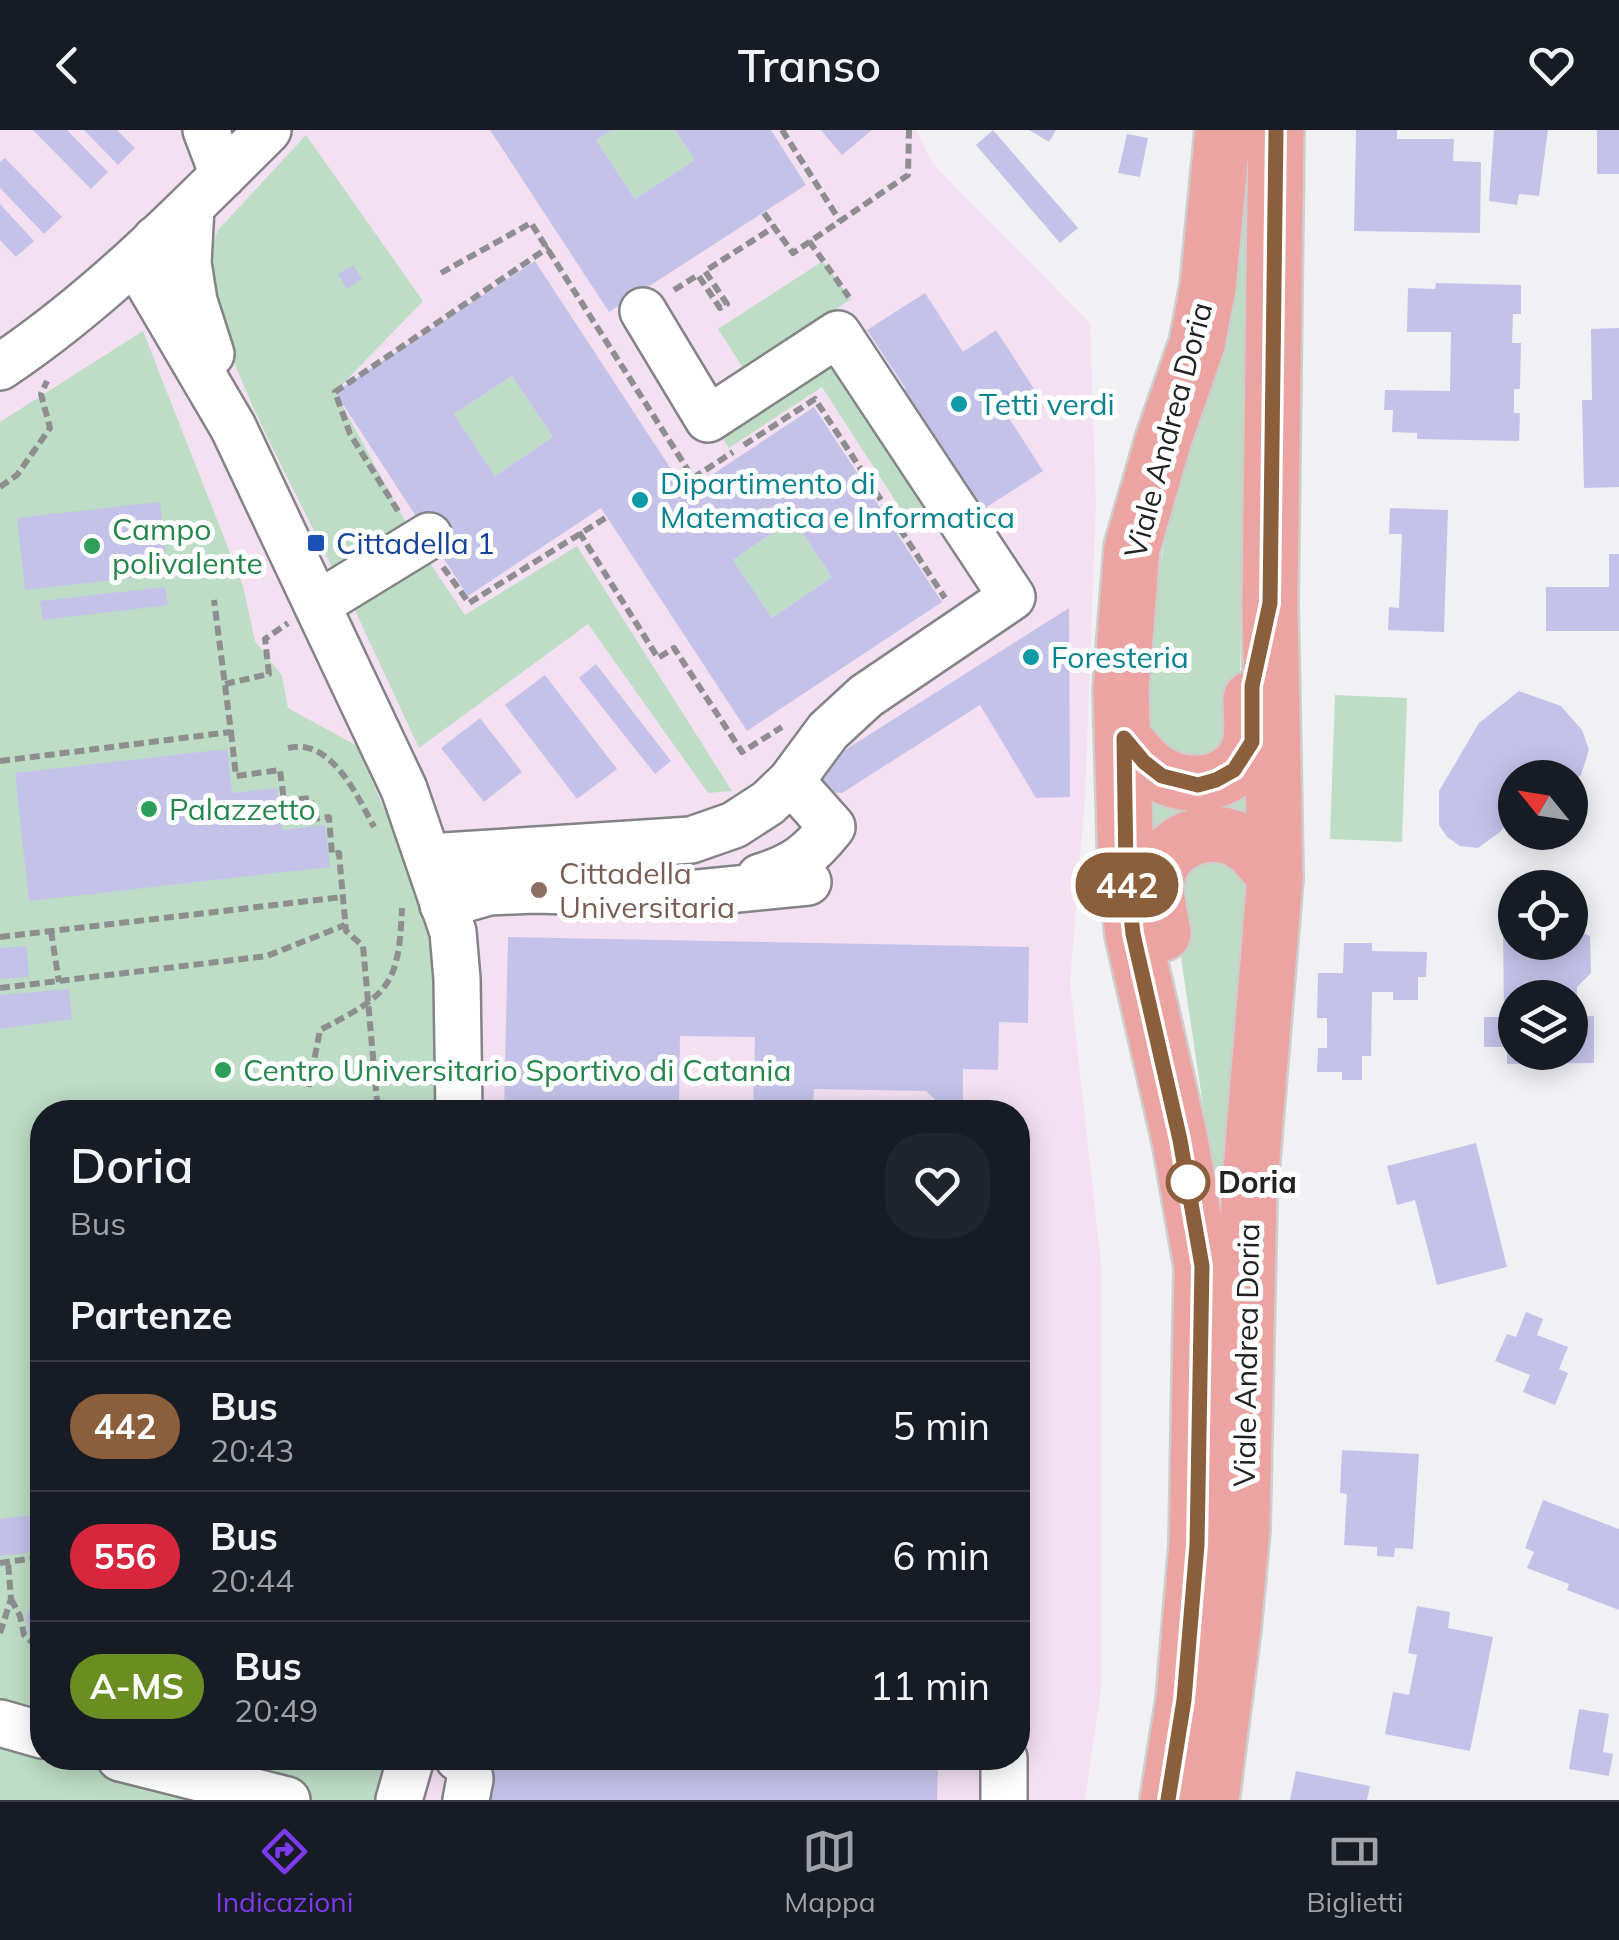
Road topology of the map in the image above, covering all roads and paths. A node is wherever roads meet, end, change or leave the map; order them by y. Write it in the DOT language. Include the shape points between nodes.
graph roads {
  1 [pos="206,130"];
  2 [pos="268,130"];
  3 [pos="782,130"];
  4 [pos="909,130"];
  5 [pos="1222,130"];
  6 [pos="1276,130"];
  7 [pos="223,175"];
  8 [pos="191,206"];
  9 [pos="764,213"];
  10 [pos="840,220"];
  11 [pos="774,227"];
  12 [pos="156,239"];
  13 [pos="809,242"];
  14 [pos="549,246"];
  15 [pos="441,274"];
  16 [pos="857,308"];
  17 [pos="646,315"];
  18 [pos="606,338"];
  19 [pos="0,367"];
  20 [pos="51,371"];
  21 [pos="233,427"];
  22 [pos="685,442"];
  23 [pos="683,461"];
  24 [pos="671,469"];
  25 [pos="0,487"];
  26 [pos="607,516"];
  27 [pos="579,532"];
  28 [pos="423,540"];
  29 [pos="945,599"];
  30 [pos="214,600"];
  31 [pos="468,603"];
  32 [pos="1270,603"];
  33 [pos="318,604"];
  34 [pos="264,640"];
  35 [pos="225,684"];
  36 [pos="791,721"];
  37 [pos="231,732"];
  38 [pos="1124,738"];
  39 [pos="288,748"];
  40 [pos="0,761"];
  41 [pos="791,781"];
  42 [pos="381,840"];
  43 [pos="428,857"];
  44 [pos="1274,878"];
  45 [pos="808,882"];
  46 [pos="710,892"];
  47 [pos="343,897"];
  48 [pos="423,900"];
  49 [pos="346,925"];
  50 [pos="51,931"];
  51 [pos="0,937"];
  52 [pos="59,982"];
  53 [pos="0,988"];
  54 [pos="366,1006"];
  55 [pos="309,1087"];
  56 [pos="377,1100"];
  57 [pos="459,1100"];
  58 [pos="1202,1266"];
  59 [pos="30,1559"];
  60 [pos="4,1563"];
  61 [pos="11,1599"];
  62 [pos="0,1633"];
  63 [pos="30,1640"];
  64 [pos="0,1722"];
  65 [pos="30,1731"];
  66 [pos="168,1770"];
  67 [pos="407,1770"];
  68 [pos="442,1770"];
  69 [pos="468,1770"];
  70 [pos="1004,1770"];
  71 [pos="287,1800"];
  72 [pos="399,1800"];
  73 [pos="437,1800"];
  74 [pos="466,1800"];
  75 [pos="1004,1800"];
  76 [pos="1168,1800"];
  77 [pos="1211,1800"];
  1 -- 7 [label="lane"];
  2 -- 7 [label="lane"];
  3 -- 10 [label="path"];
  4 -- 10 [label="path" via="908,176"];
  5 -- 38 [label="main road, Viale Andrea Doria" via="1197,344 1132,548"];
  6 -- 32 [label="main road, Viale Andrea Doria"];
  7 -- 8 [label="lane"];
  8 -- 12 [label="lane"];
  8 -- 21 [label="lane" via="194,302"];
  9 -- 11 [label="path"];
  10 -- 13 [label="path"];
  11 -- 13 [label="path" via="793,252"];
  11 -- 17 [label="path" via="705,271 727,304 720,308 698,275"];
  12 -- 19 [label="lane"];
  12 -- 21 [label="lane" via="149,284"];
  13 -- 16 [label="path"];
  14 -- 15 [label="path" via="531,223"];
  14 -- 18 [label="path"];
  14 -- 28 [label="path" via="335,392 350,434"];
  17 -- 18 [label="path"];
  17 -- 41 [label="lane" via="708,419 838,334 1012,597 866,696 828,731"];
  18 -- 23 [label="path"];
  20 -- 25 [label="path" via="41,394 50,428 18,475"];
  21 -- 33 [label="lane"];
  22 -- 23 [label="path"];
  23 -- 24 [label="path"];
  23 -- 29 [label="path" via="693,478 815,399"];
  26 -- 27 [label="path"];
  27 -- 31 [label="path"];
  27 -- 36 [label="path" via="658,658 674,648 742,752"];
  28 -- 33 [label="lane"];
  30 -- 35 [label="path"];
  32 -- 38 [label="main road" via="1252,686 1252,742 1234,770 1198,785 1179,782 1144,762"];
  32 -- 44 [label="main road, Viale Andrea Doria"];
  33 -- 43 [label="lane" via="404,789"];
  34 -- 35 [label="path" via="268,674"];
  35 -- 37 [label="path"];
  37 -- 40 [label="path"];
  37 -- 47 [label="path" via="236,776 280,770 284,801 311,798 313,819 329,817"];
  38 -- 58 [label="main road, Viale Andrea Doria" via="1133,934"];
  39 -- 42 [label="path" via="316,750 339,770"];
  41 -- 43 [label="lane" via="734,825 690,840"];
  41 -- 46 [label="lane" via="832,826 811,853 781,870"];
  43 -- 48 [label="lane"];
  44 -- 58 [label="main road" via="1237,840 1211,833 1178,844 1158,874 1196,1132"];
  44 -- 77 [label="main road, Viale Andrea Doria" via="1249,1195 1242,1529"];
  45 -- 46 [label="lane"];
  46 -- 48 [label="lane" via="534,890"];
  47 -- 49 [label="path"];
  47 -- 50 [label="path"];
  48 -- 54 [label="path" via="402,920 387,987"];
  48 -- 57 [label="lane" via="452,932"];
  49 -- 52 [label="path" via="267,956"];
  49 -- 54 [label="path" via="363,946"];
  50 -- 51 [label="path"];
  50 -- 52 [label="path"];
  52 -- 53 [label="path"];
  54 -- 55 [label="path" via="320,1030"];
  54 -- 56 [label="path"];
  58 -- 76 [label="main road, Viale Andrea Doria" via="1197,1545"];
  59 -- 60 [label="path"];
  60 -- 61 [label="path"];
  61 -- 62 [label="path"];
  61 -- 63 [label="path"];
  64 -- 65 [label="lane"];
  66 -- 71 [label="lane"];
  67 -- 72 [label="lane"];
  68 -- 73 [label="lane"];
  69 -- 74 [label="lane"];
  70 -- 75 [label="lane"];
}
